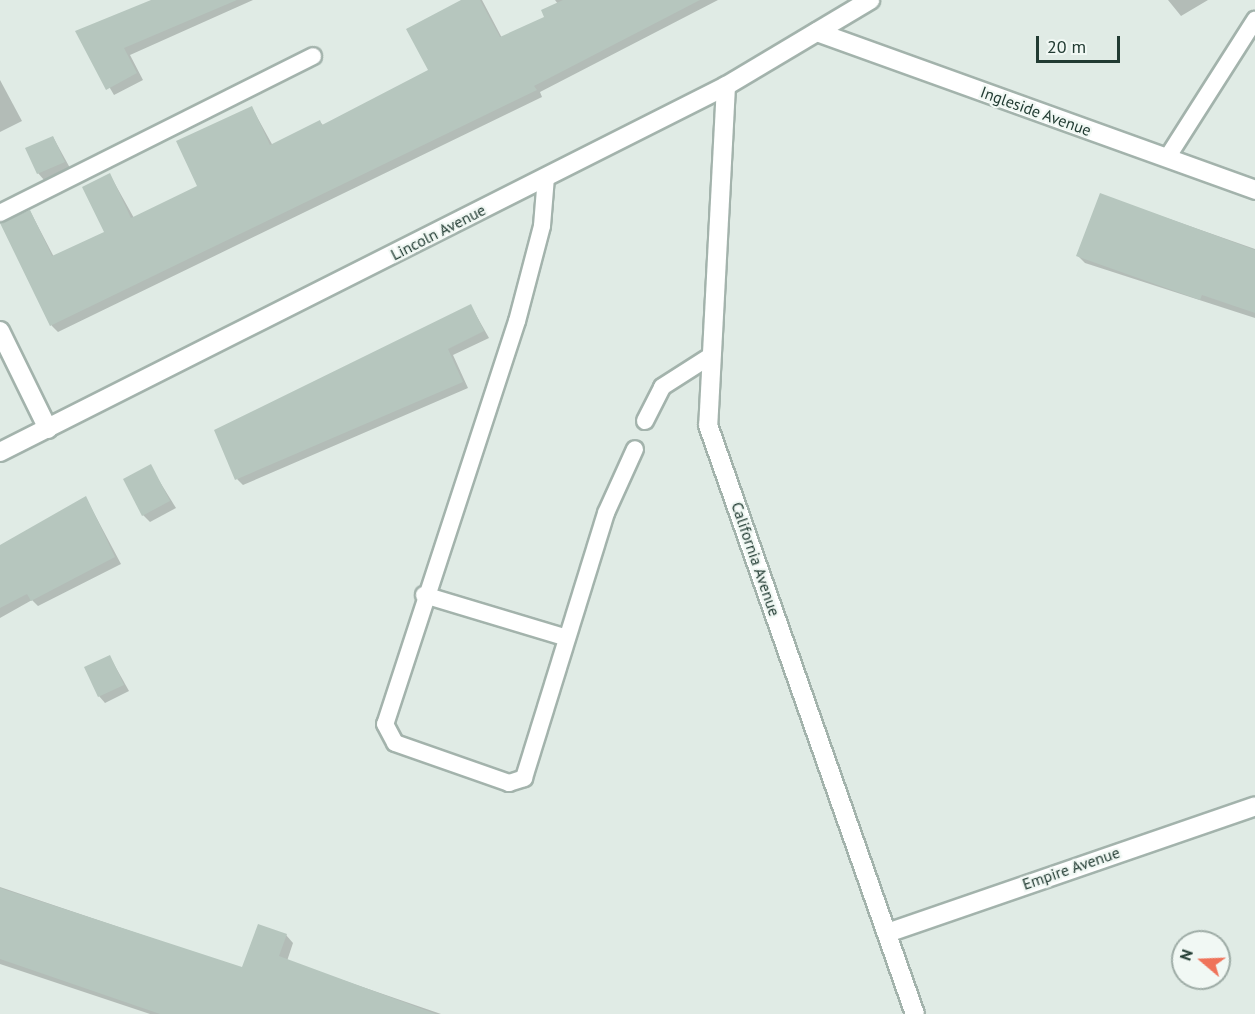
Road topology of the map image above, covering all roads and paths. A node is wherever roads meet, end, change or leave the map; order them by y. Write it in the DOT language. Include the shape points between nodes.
graph roads {
  1 [pos="870,0"];
  2 [pos="1255,20"];
  3 [pos="817,32"];
  4 [pos="313,56"];
  5 [pos="726,86"];
  6 [pos="1167,158"];
  7 [pos="546,177"];
  8 [pos="1255,189"];
  9 [pos="0,213"];
  10 [pos="0,331"];
  11 [pos="712,355"];
  12 [pos="645,421"];
  13 [pos="48,429"];
  14 [pos="635,449"];
  15 [pos="0,452"];
  16 [pos="424,595"];
  17 [pos="567,638"];
  18 [pos="1255,806"];
  19 [pos="887,933"];
  20 [pos="915,1014"];
  1 -- 3 [label="street, Lincoln Avenue"];
  2 -- 6 [label="lane"];
  3 -- 5 [label="street, Lincoln Avenue"];
  3 -- 6 [label="street, Ingleside Avenue"];
  4 -- 9 [label="lane"];
  5 -- 7 [label="street, Lincoln Avenue"];
  5 -- 11 [label="street, California Avenue"];
  6 -- 8 [label="street, Ingleside Avenue"];
  7 -- 13 [label="street, Lincoln Avenue"];
  7 -- 16 [label="lane" via="542,226 517,321"];
  10 -- 13 [label="street"];
  11 -- 12 [label="lane" via="662,387"];
  11 -- 19 [label="street, California Avenue" via="708,425"];
  13 -- 15 [label="street, Lincoln Avenue"];
  14 -- 17 [label="lane" via="606,513"];
  16 -- 17 [label="lane"];
  16 -- 17 [label="lane" via="385,724 395,743 509,783 524,778"];
  18 -- 19 [label="street, Empire Avenue"];
  19 -- 20 [label="street, California Avenue"];
}
